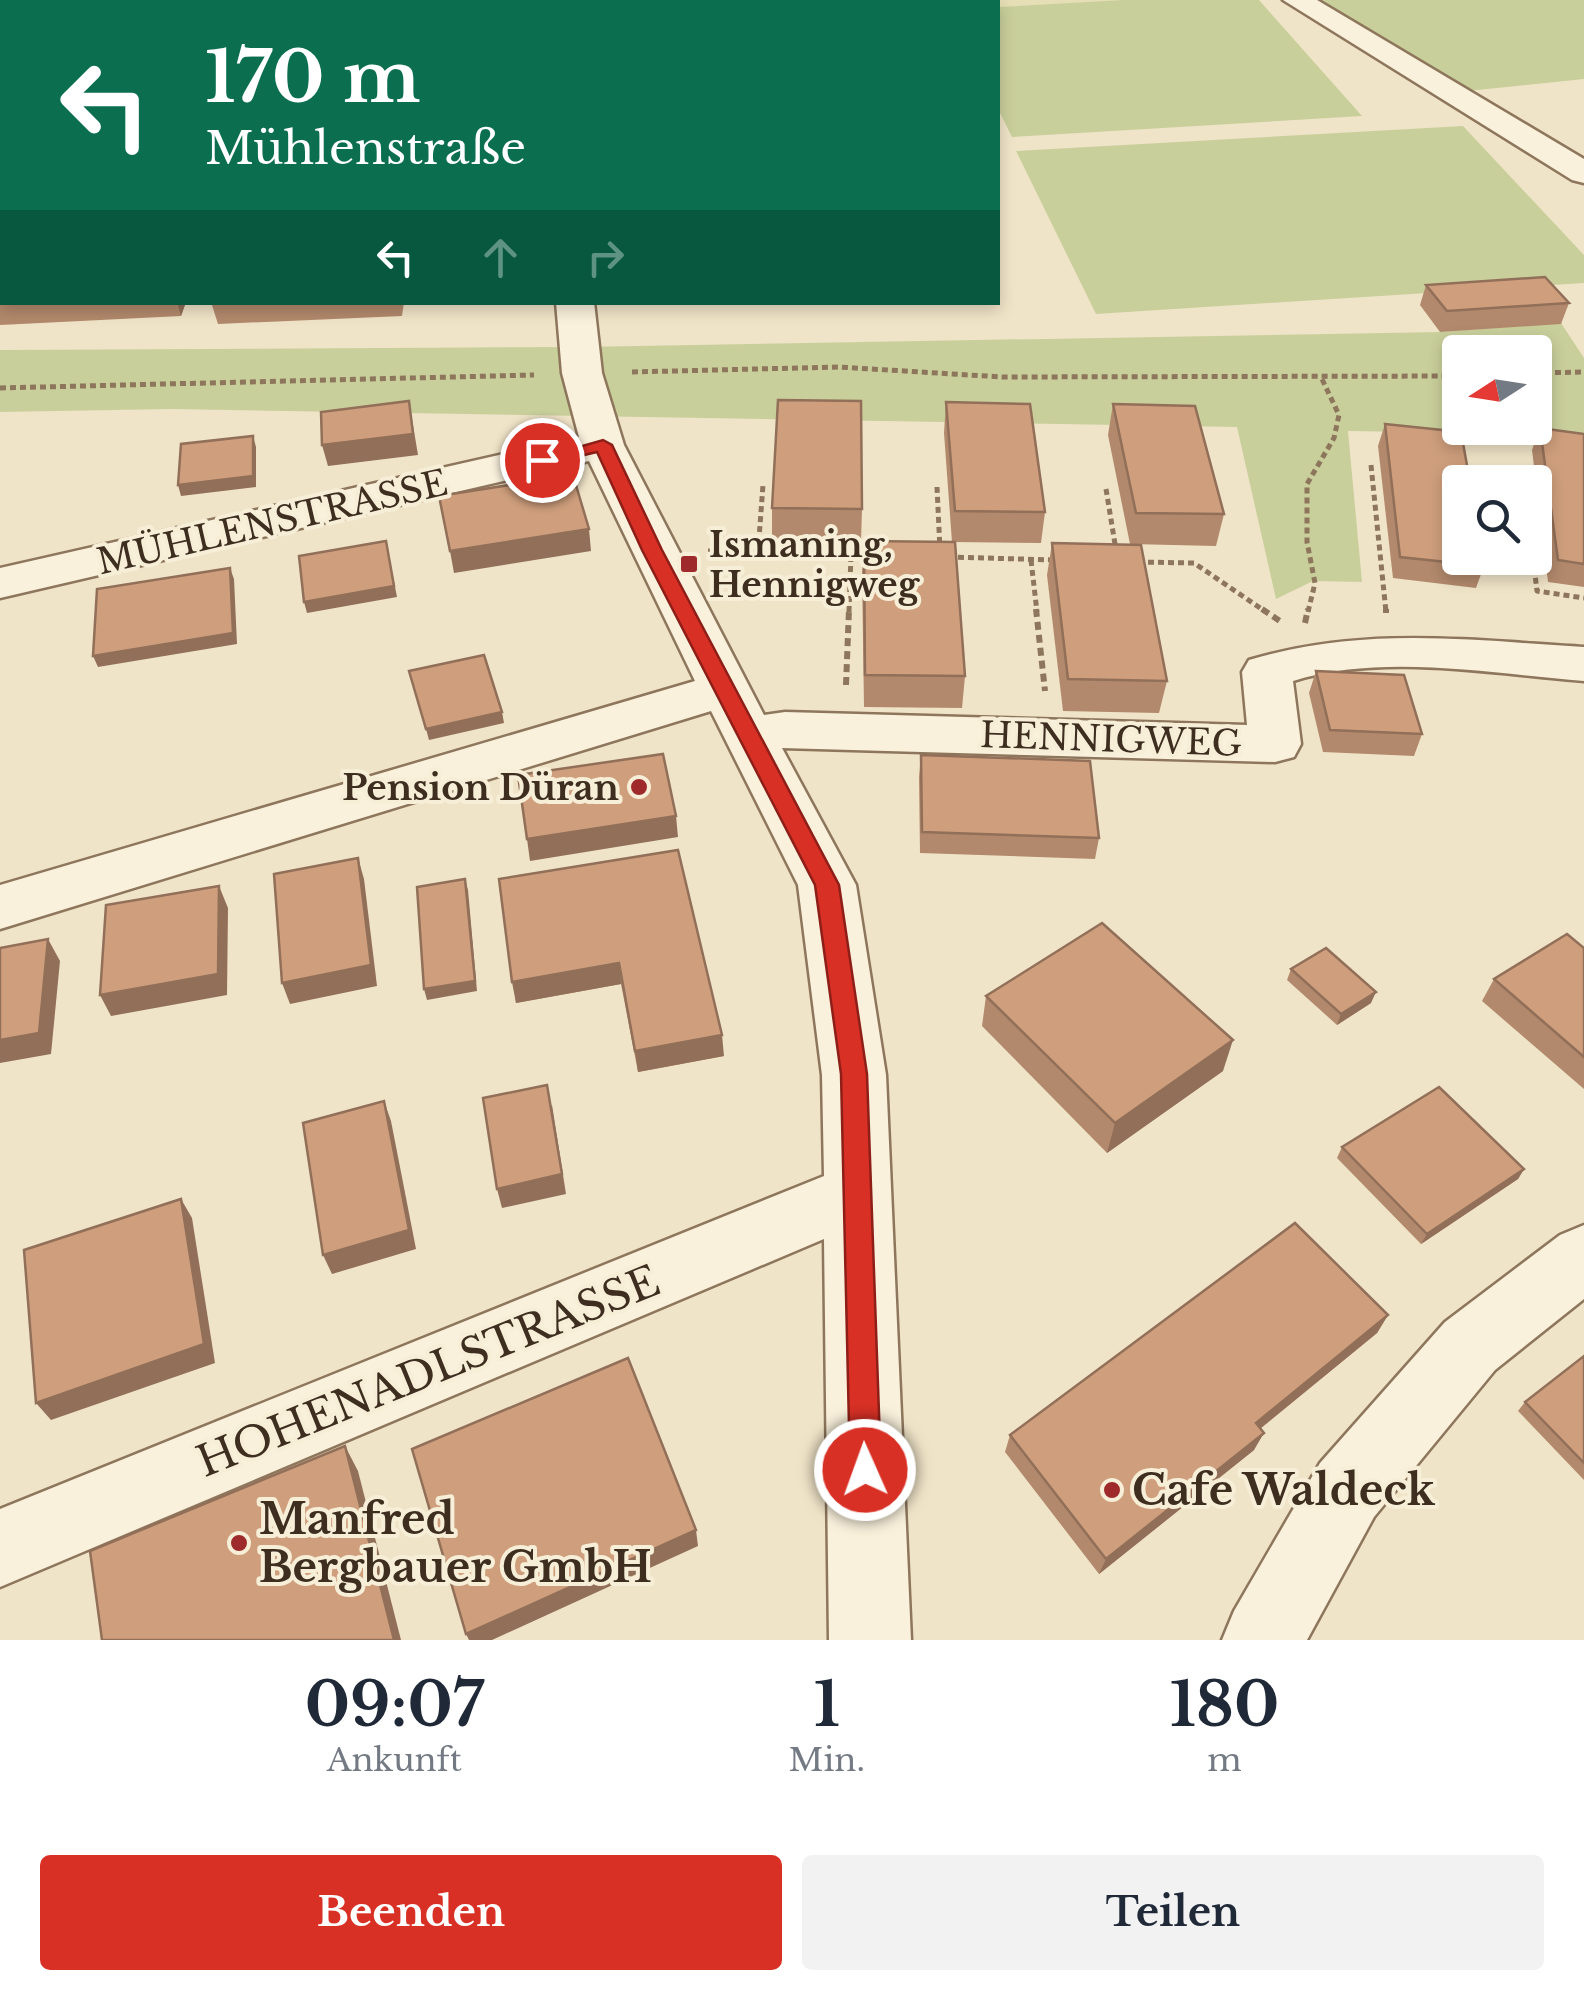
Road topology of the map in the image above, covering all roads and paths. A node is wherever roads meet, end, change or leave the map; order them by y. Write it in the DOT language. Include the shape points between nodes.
graph roads {
  1 [pos="1297,0"];
  2 [pos="1584,173"];
  3 [pos="575,305"];
  4 [pos="1584,372"];
  5 [pos="1552,373"];
  6 [pos="582,374"];
  7 [pos="1442,376"];
  8 [pos="1321,377"];
  9 [pos="0,388"];
  10 [pos="603,445"];
  11 [pos="1370,464"];
  12 [pos="763,484"];
  13 [pos="937,486"];
  14 [pos="1106,489"];
  15 [pos="652,550"];
  16 [pos="758,552"];
  17 [pos="851,554"];
  18 [pos="886,556"];
  19 [pos="1031,559"];
  20 [pos="1066,560"];
  21 [pos="1118,561"];
  22 [pos="1137,562"];
  23 [pos="1535,575"];
  24 [pos="0,583"];
  25 [pos="1584,598"];
  26 [pos="1301,647"];
  27 [pos="1390,654"];
  28 [pos="1584,664"];
  29 [pos="846,688"];
  30 [pos="1046,692"];
  31 [pos="738,712"];
  32 [pos="0,907"];
  33 [pos="856,1194"];
  34 [pos="1584,1256"];
  35 [pos="0,1548"];
  36 [pos="870,1640"];
  37 [pos="1263,1640"];
  1 -- 2 [label="street"];
  3 -- 6 [label="street"];
  4 -- 5 [label="path"];
  6 -- 8 [label="path" via="838,367 1002,377"];
  6 -- 9 [label="path"];
  6 -- 10 [label="street"];
  7 -- 8 [label="path"];
  8 -- 26 [label="path" via="1339,415 1308,484 1314,583"];
  10 -- 15 [label="street"];
  10 -- 24 [label="street, MÜHLENSTRASSE"];
  11 -- 27 [label="path"];
  12 -- 16 [label="path"];
  13 -- 19 [label="path" via="940,557"];
  14 -- 21 [label="path"];
  15 -- 16 [label="path"];
  15 -- 31 [label="street"];
  16 -- 17 [label="path"];
  17 -- 18 [label="path"];
  17 -- 29 [label="path"];
  19 -- 20 [label="path"];
  19 -- 30 [label="path, HENNIGWEG"];
  22 -- 26 [label="path" via="1194,563"];
  23 -- 25 [label="path" via="1537,592"];
  26 -- 27 [label="street"];
  26 -- 31 [label="street, HENNIGWEG" via="1267,672 1275,744 785,730"];
  27 -- 28 [label="street"];
  31 -- 32 [label="street"];
  31 -- 33 [label="street" via="827,885 854,1074"];
  33 -- 35 [label="street, HOHENADLSTRASSE"];
  33 -- 36 [label="street"];
  34 -- 37 [label="street" via="1470,1346 1347,1490"];
}
